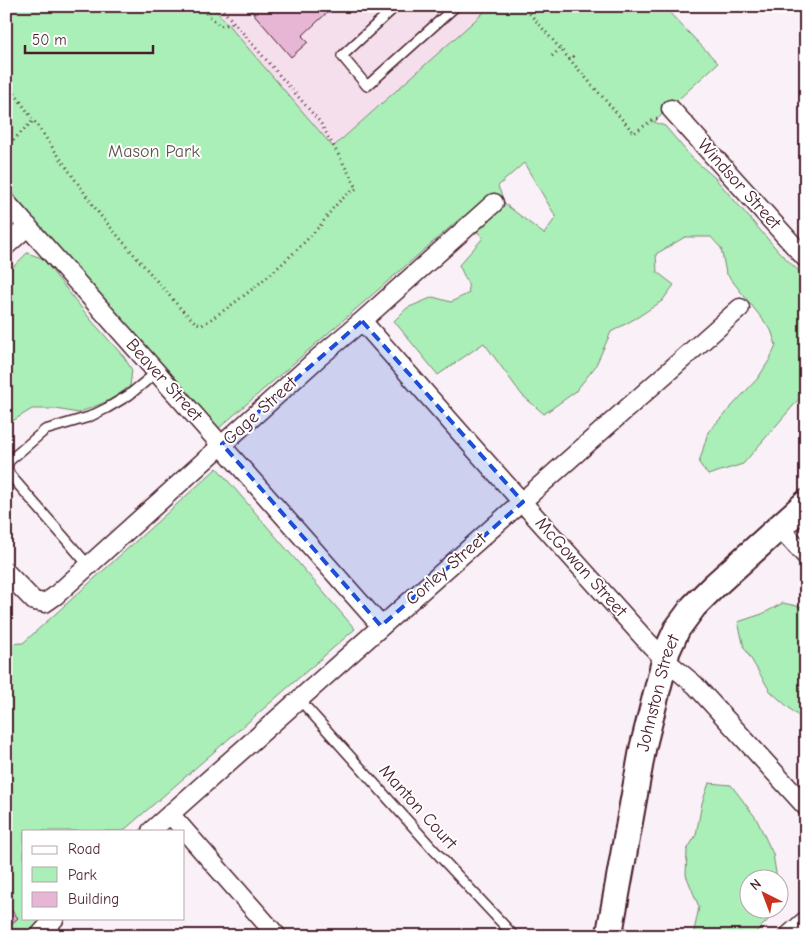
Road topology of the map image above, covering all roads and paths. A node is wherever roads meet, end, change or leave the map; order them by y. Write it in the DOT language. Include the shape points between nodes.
graph roads {
  1 [pos="199,6"];
  2 [pos="396,6"];
  3 [pos="456,6"];
  4 [pos="522,6"];
  5 [pos="223,10"];
  6 [pos="234,22"];
  7 [pos="560,49"];
  8 [pos="576,54"];
  9 [pos="552,56"];
  10 [pos="569,60"];
  11 [pos="6,81"];
  12 [pos="671,109"];
  13 [pos="34,120"];
  14 [pos="6,147"];
  15 [pos="6,202"];
  16 [pos="494,203"];
  17 [pos="28,226"];
  18 [pos="6,246"];
  19 [pos="806,259"];
  20 [pos="740,308"];
  21 [pos="362,321"];
  22 [pos="157,372"];
  23 [pos="222,444"];
  24 [pos="523,502"];
  25 [pos="806,503"];
  26 [pos="779,527"];
  27 [pos="806,556"];
  28 [pos="89,566"];
  29 [pos="6,572"];
  30 [pos="382,626"];
  31 [pos="664,659"];
  32 [pos="299,699"];
  33 [pos="806,807"];
  34 [pos="170,814"];
  35 [pos="152,830"];
  36 [pos="184,830"];
  37 [pos="185,831"];
  38 [pos="53,920"];
  39 [pos="806,920"];
  40 [pos="39,936"];
  41 [pos="277,936"];
  42 [pos="514,936"];
  43 [pos="609,936"];
  44 [pos="788,936"];
  1 -- 6 [label="path" via="220,26"];
  2 -- 3 [label="lane" via="342,56 367,86"];
  4 -- 7 [label="path"];
  5 -- 6 [label="path"];
  6 -- 13 [label="path" via="320,122 356,188 335,205 318,228 278,267 235,303 202,325 181,309 100,215"];
  7 -- 9 [label="path"];
  7 -- 10 [label="path"];
  8 -- 10 [label="path"];
  10 -- 12 [label="path" via="634,132"];
  11 -- 13 [label="path"];
  12 -- 19 [label="street, Windsor Street"];
  13 -- 14 [label="path"];
  15 -- 17 [label="street, Beaver Street"];
  16 -- 21 [label="street, Gage Street"];
  17 -- 18 [label="street"];
  17 -- 22 [label="street, Beaver Street"];
  20 -- 24 [label="street, Corley Street"];
  21 -- 23 [label="street, Gage Street"];
  21 -- 24 [label="street, McGowan Street"];
  22 -- 23 [label="street, Beaver Street"];
  22 -- 28 [label="lane" via="129,395 90,417 45,430 9,461 10,475"];
  23 -- 28 [label="street, Gage Street"];
  23 -- 30 [label="street, Beaver Street"];
  24 -- 30 [label="street, Corley Street"];
  24 -- 31 [label="street, McGowan Street"];
  25 -- 26 [label="main road, Johnston Street"];
  26 -- 27 [label="street"];
  26 -- 31 [label="main road, Johnston Street" via="694,606 677,629"];
  28 -- 29 [label="street, Gage Street" via="45,603 34,601"];
  30 -- 32 [label="street, Corley Street"];
  31 -- 33 [label="street, McGowan Street" via="695,685"];
  31 -- 43 [label="main road, Johnston Street" via="643,747"];
  32 -- 34 [label="street, Corley Street"];
  32 -- 42 [label="lane, Manton Court"];
  34 -- 35 [label="street, Corley Street"];
  34 -- 36 [label="street"];
  37 -- 41 [label="street"];
  38 -- 40 [label="street"];
  39 -- 44 [label="street"];
}
